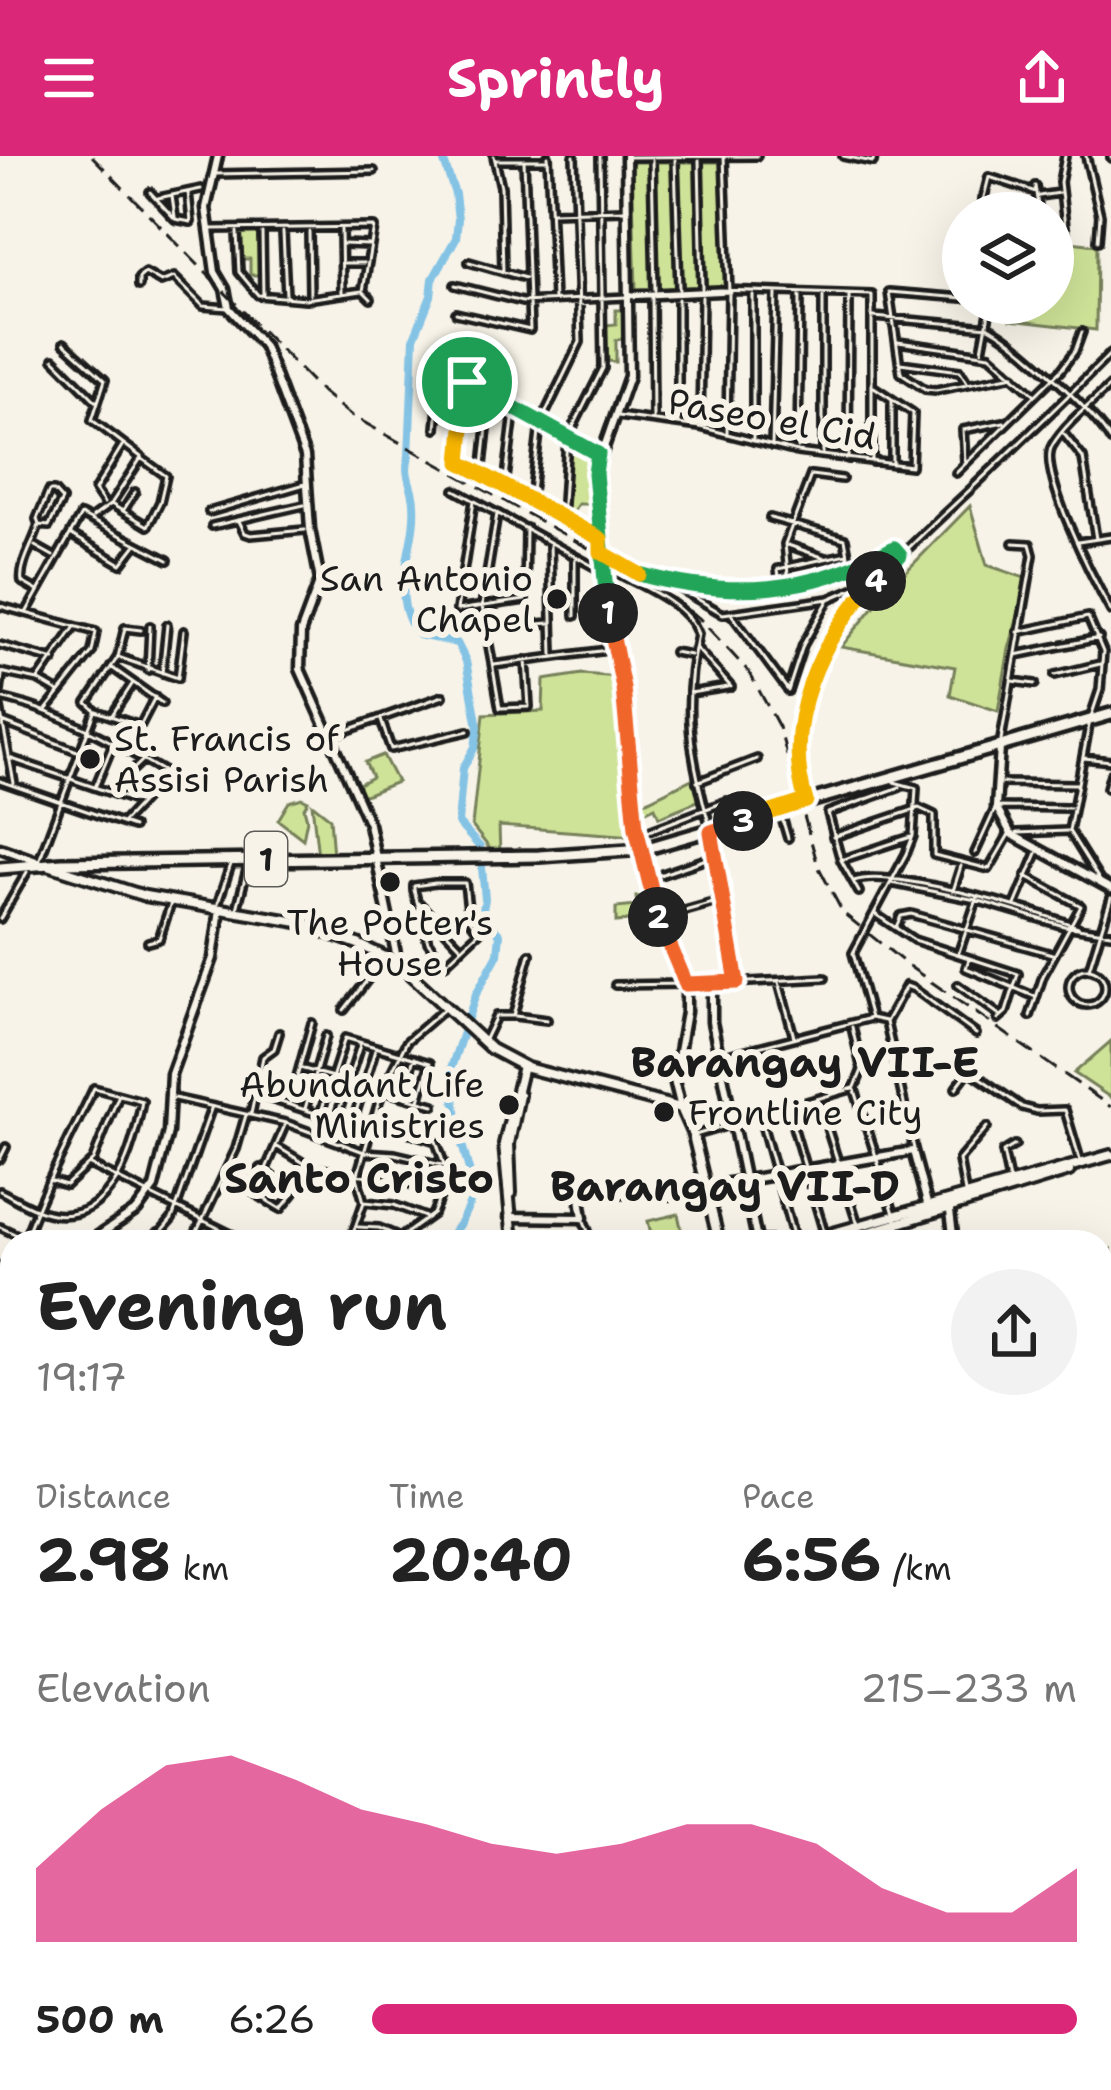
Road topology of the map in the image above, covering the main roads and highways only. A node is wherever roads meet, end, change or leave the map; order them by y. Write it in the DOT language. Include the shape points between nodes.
graph roads {
  1 [pos="1111,714"];
  2 [pos="38,863"];
  3 [pos="0,868"];
  4 [pos="525,1067"];
  5 [pos="1111,1157"];
  6 [pos="986,1191"];
  7 [pos="949,1202"];
  8 [pos="513,1230"];
  9 [pos="716,1230"];
  10 [pos="870,1230"];
  1 -- 2 [label="main road, 1" via="643,851"];
  2 -- 3 [label="main road, 1"];
  2 -- 4 [label="main road" via="172,901 307,924 386,955 484,1042"];
  4 -- 8 [label="main road" via="507,1144"];
  4 -- 9 [label="main road" via="681,1108"];
  5 -- 6 [label="main road"];
  6 -- 7 [label="main road"];
  6 -- 7 [label="main road"];
  7 -- 10 [label="main road"];
}
